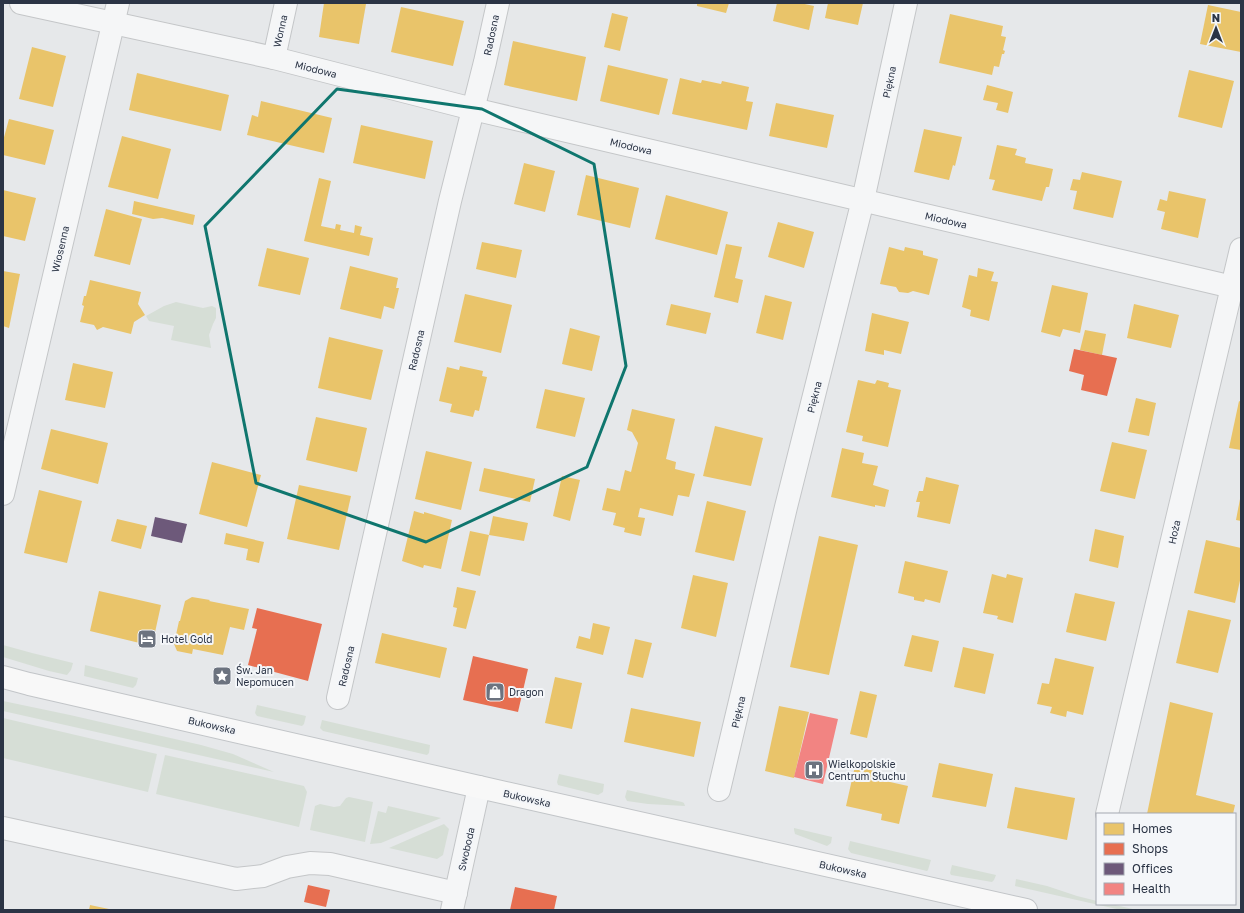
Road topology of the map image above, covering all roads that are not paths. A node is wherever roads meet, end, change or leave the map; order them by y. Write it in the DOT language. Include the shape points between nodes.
graph roads {
  1 [pos="21,3"];
  2 [pos="118,3"];
  3 [pos="286,3"];
  4 [pos="498,3"];
  5 [pos="906,3"];
  6 [pos="113,24"];
  7 [pos="274,58"];
  8 [pos="473,108"];
  9 [pos="863,200"];
  10 [pos="1241,250"];
  11 [pos="1236,288"];
  12 [pos="3,494"];
  13 [pos="3,677"];
  14 [pos="3,684"];
  15 [pos="29,684"];
  16 [pos="338,698"];
  17 [pos="479,787"];
  18 [pos="719,790"];
  19 [pos="1107,813"];
  20 [pos="3,828"];
  21 [pos="454,901"];
  22 [pos="1026,910"];
  1 -- 6 [label="street, Miodowa"];
  2 -- 6 [label="street, Wiosenna"];
  3 -- 7 [label="street, Wonna"];
  4 -- 8 [label="street, Radosna"];
  5 -- 9 [label="street, Piękna"];
  6 -- 7 [label="street, Miodowa"];
  6 -- 12 [label="street, Wiosenna"];
  7 -- 8 [label="street, Miodowa"];
  8 -- 9 [label="street, Miodowa"];
  8 -- 16 [label="street, Radosna"];
  9 -- 11 [label="street, Miodowa"];
  9 -- 18 [label="street, Piękna" via="786,506"];
  10 -- 11 [label="street, Hoża"];
  11 -- 19 [label="street, Hoża"];
  13 -- 15 [label="main road, Bukowska"];
  14 -- 15 [label="main road, Bukowska"];
  15 -- 17 [label="main road, Bukowska"];
  17 -- 21 [label="street, Swoboda"];
  17 -- 22 [label="main road, Bukowska"];
  20 -- 21 [label="street" via="236,879 263,876 288,867 310,863 330,864"];
}
